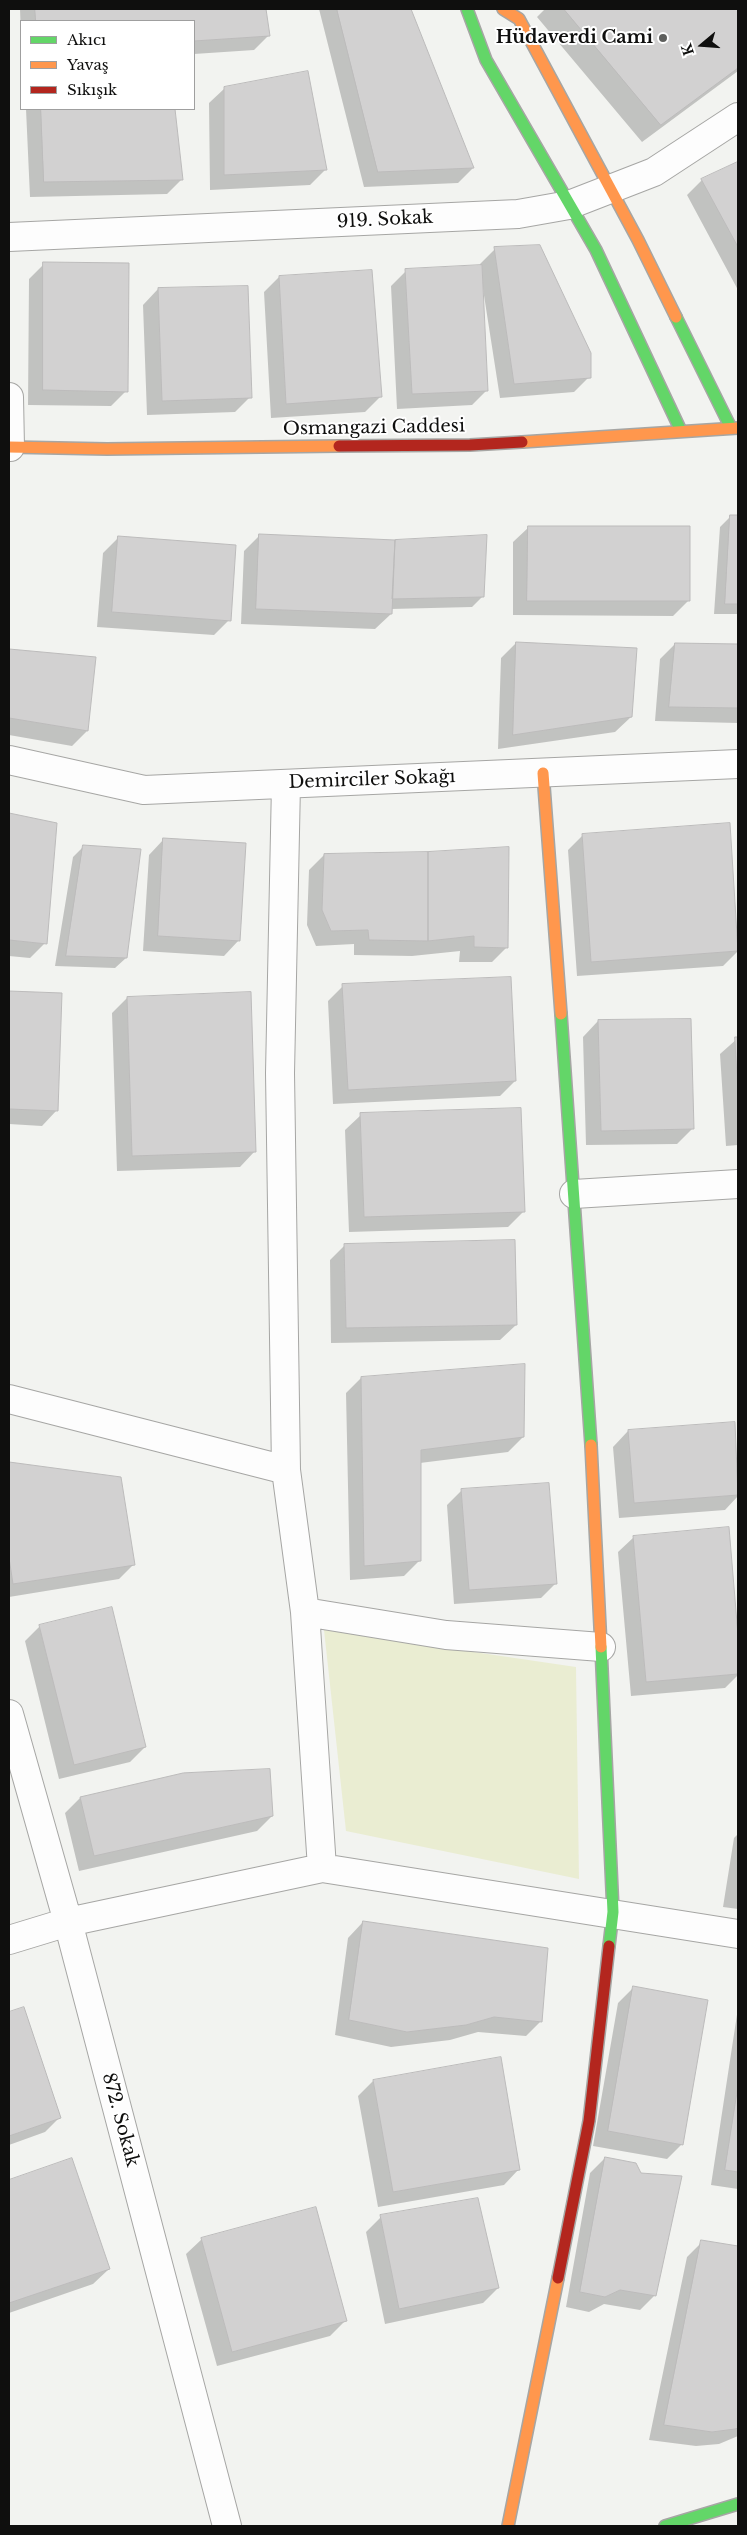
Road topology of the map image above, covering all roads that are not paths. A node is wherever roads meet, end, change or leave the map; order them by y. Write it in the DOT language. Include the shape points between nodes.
graph roads {
  1 [pos="466,9"];
  2 [pos="503,9"];
  3 [pos="738,117"];
  4 [pos="611,190"];
  5 [pos="569,204"];
  6 [pos="9,237"];
  7 [pos="9,396"];
  8 [pos="735,428"];
  9 [pos="681,431"];
  10 [pos="10,447"];
  11 [pos="9,760"];
  12 [pos="738,764"];
  13 [pos="543,773"];
  14 [pos="286,784"];
  15 [pos="738,1184"];
  16 [pos="574,1194"];
  17 [pos="9,1400"];
  18 [pos="286,1470"];
  19 [pos="305,1612"];
  20 [pos="601,1647"];
  21 [pos="9,1714"];
  22 [pos="322,1868"];
  23 [pos="613,1912"];
  24 [pos="68,1922"];
  25 [pos="738,1934"];
  26 [pos="9,1940"];
  27 [pos="738,2504"];
  28 [pos="228,2526"];
  29 [pos="508,2526"];
  30 [pos="665,2526"];
  1 -- 5 [label="street" via="486,60"];
  2 -- 4 [label="street" via="519,19"];
  3 -- 4 [label="street, 919. Sokak" via="654,172"];
  4 -- 5 [label="street, 919. Sokak"];
  4 -- 8 [label="street"];
  5 -- 6 [label="street, 919. Sokak" via="518,214"];
  5 -- 9 [label="street" via="596,250"];
  7 -- 10 [label="street"];
  8 -- 9 [label="street, Osmangazi Caddesi"];
  9 -- 10 [label="street, Osmangazi Caddesi" via="470,445"];
  11 -- 14 [label="street, Demirciler Sokağı" via="144,790"];
  12 -- 13 [label="street, Demirciler Sokağı"];
  13 -- 14 [label="street, Demirciler Sokağı"];
  13 -- 16 [label="street"];
  14 -- 18 [label="street" via="280,1074"];
  15 -- 16 [label="street"];
  16 -- 20 [label="street" via="589,1393"];
  17 -- 18 [label="street"];
  18 -- 19 [label="street"];
  19 -- 20 [label="street" via="446,1635"];
  19 -- 22 [label="street"];
  20 -- 23 [label="street"];
  21 -- 24 [label="street, 872. Sokak"];
  22 -- 23 [label="street"];
  22 -- 24 [label="street"];
  23 -- 25 [label="street"];
  23 -- 29 [label="street" via="589,2121"];
  24 -- 26 [label="street"];
  24 -- 28 [label="street, 872. Sokak"];
  27 -- 30 [label="street"];
}
